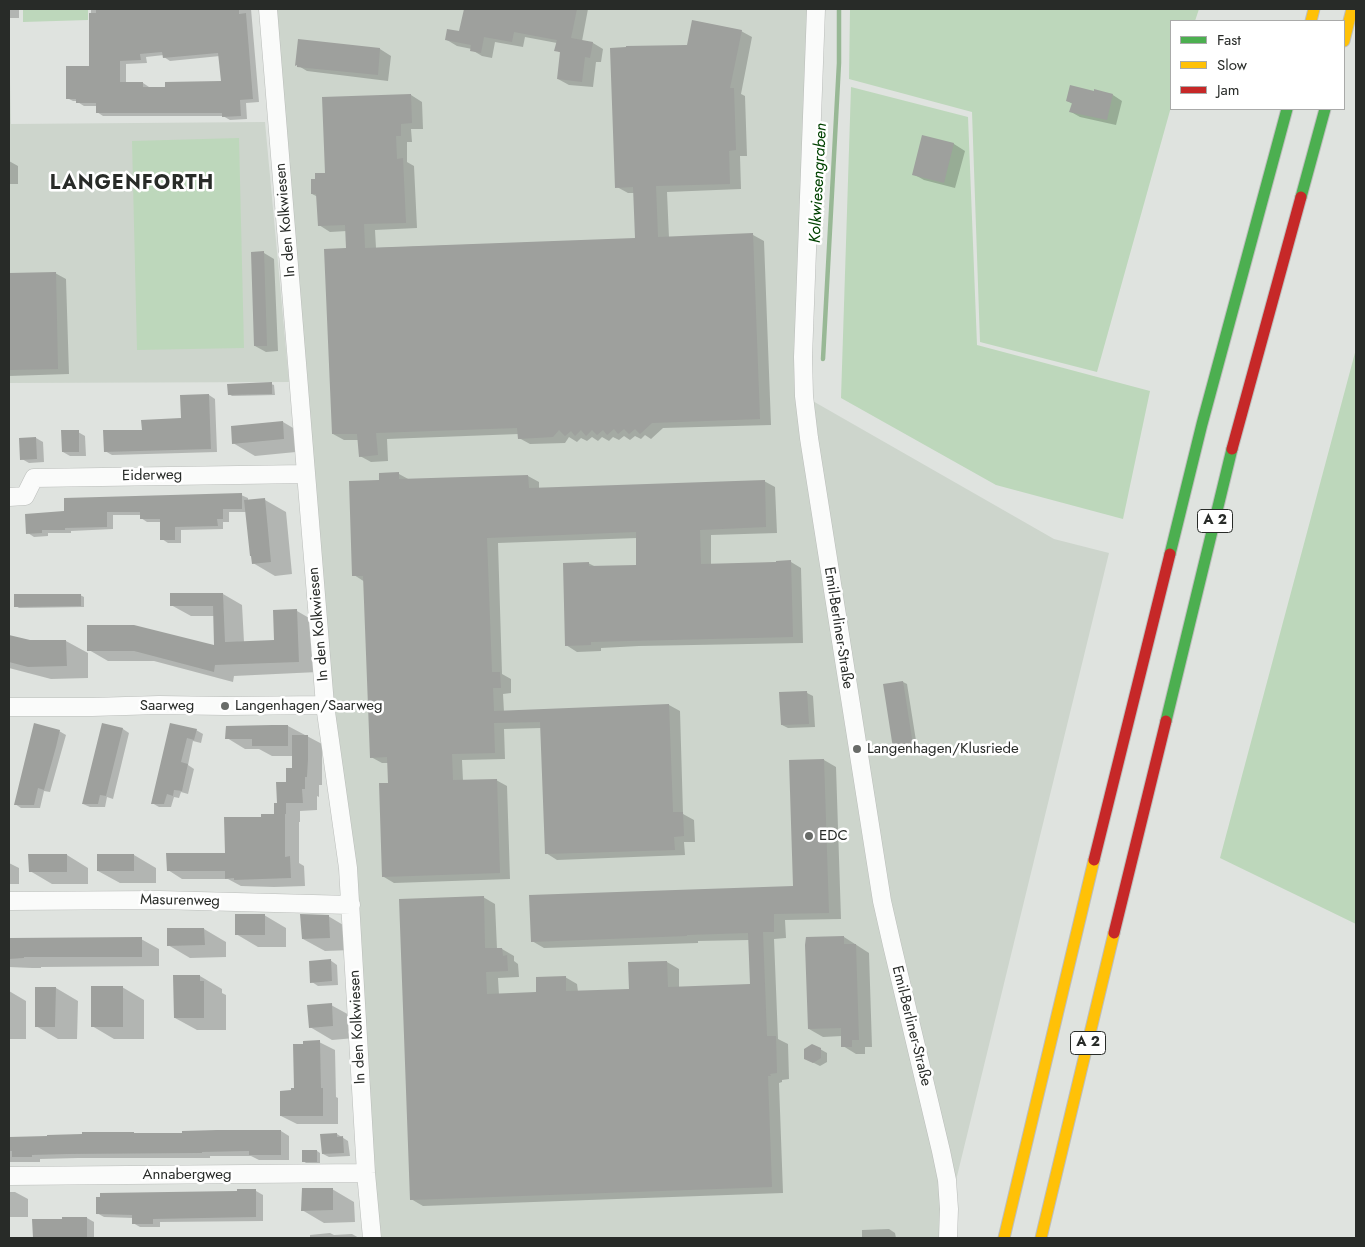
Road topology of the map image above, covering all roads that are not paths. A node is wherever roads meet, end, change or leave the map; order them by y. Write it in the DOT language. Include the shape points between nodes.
graph roads {
  1 [pos="268,9"];
  2 [pos="816,9"];
  3 [pos="1352,9"];
  4 [pos="1345,37"];
  5 [pos="1287,110"];
  6 [pos="1325,110"];
  7 [pos="306,474"];
  8 [pos="9,497"];
  9 [pos="325,705"];
  10 [pos="9,707"];
  11 [pos="9,901"];
  12 [pos="351,905"];
  13 [pos="1026,1142"];
  14 [pos="1062,1150"];
  15 [pos="366,1174"];
  16 [pos="9,1176"];
  17 [pos="1000,1205"];
  18 [pos="1057,1219"];
  19 [pos="372,1238"];
  20 [pos="948,1238"];
  21 [pos="1004,1238"];
  22 [pos="1041,1238"];
  1 -- 7 [label="street, In den Kolkwiesen"];
  2 -- 20 [label="street, Emil-Berliner-Straße" via="803,357 808,438 882,901 942,1151 949,1209"];
  3 -- 4 [label="highway"];
  5 -- 13 [label="highway, A 2" via="1202,424"];
  6 -- 14 [label="highway, A 2" via="1236,434"];
  7 -- 8 [label="street, Eiderweg" via="34,478 25,496"];
  7 -- 9 [label="street, In den Kolkwiesen"];
  9 -- 10 [label="street, Saarweg"];
  9 -- 12 [label="street, In den Kolkwiesen"];
  11 -- 12 [label="street, Masurenweg" via="159,900"];
  12 -- 15 [label="street, In den Kolkwiesen"];
  13 -- 17 [label="highway"];
  13 -- 21 [label="highway, A 2"];
  14 -- 18 [label="highway"];
  14 -- 22 [label="highway, A 2"];
  15 -- 16 [label="street, Annabergweg"];
  15 -- 19 [label="street, In den Kolkwiesen"];
}
